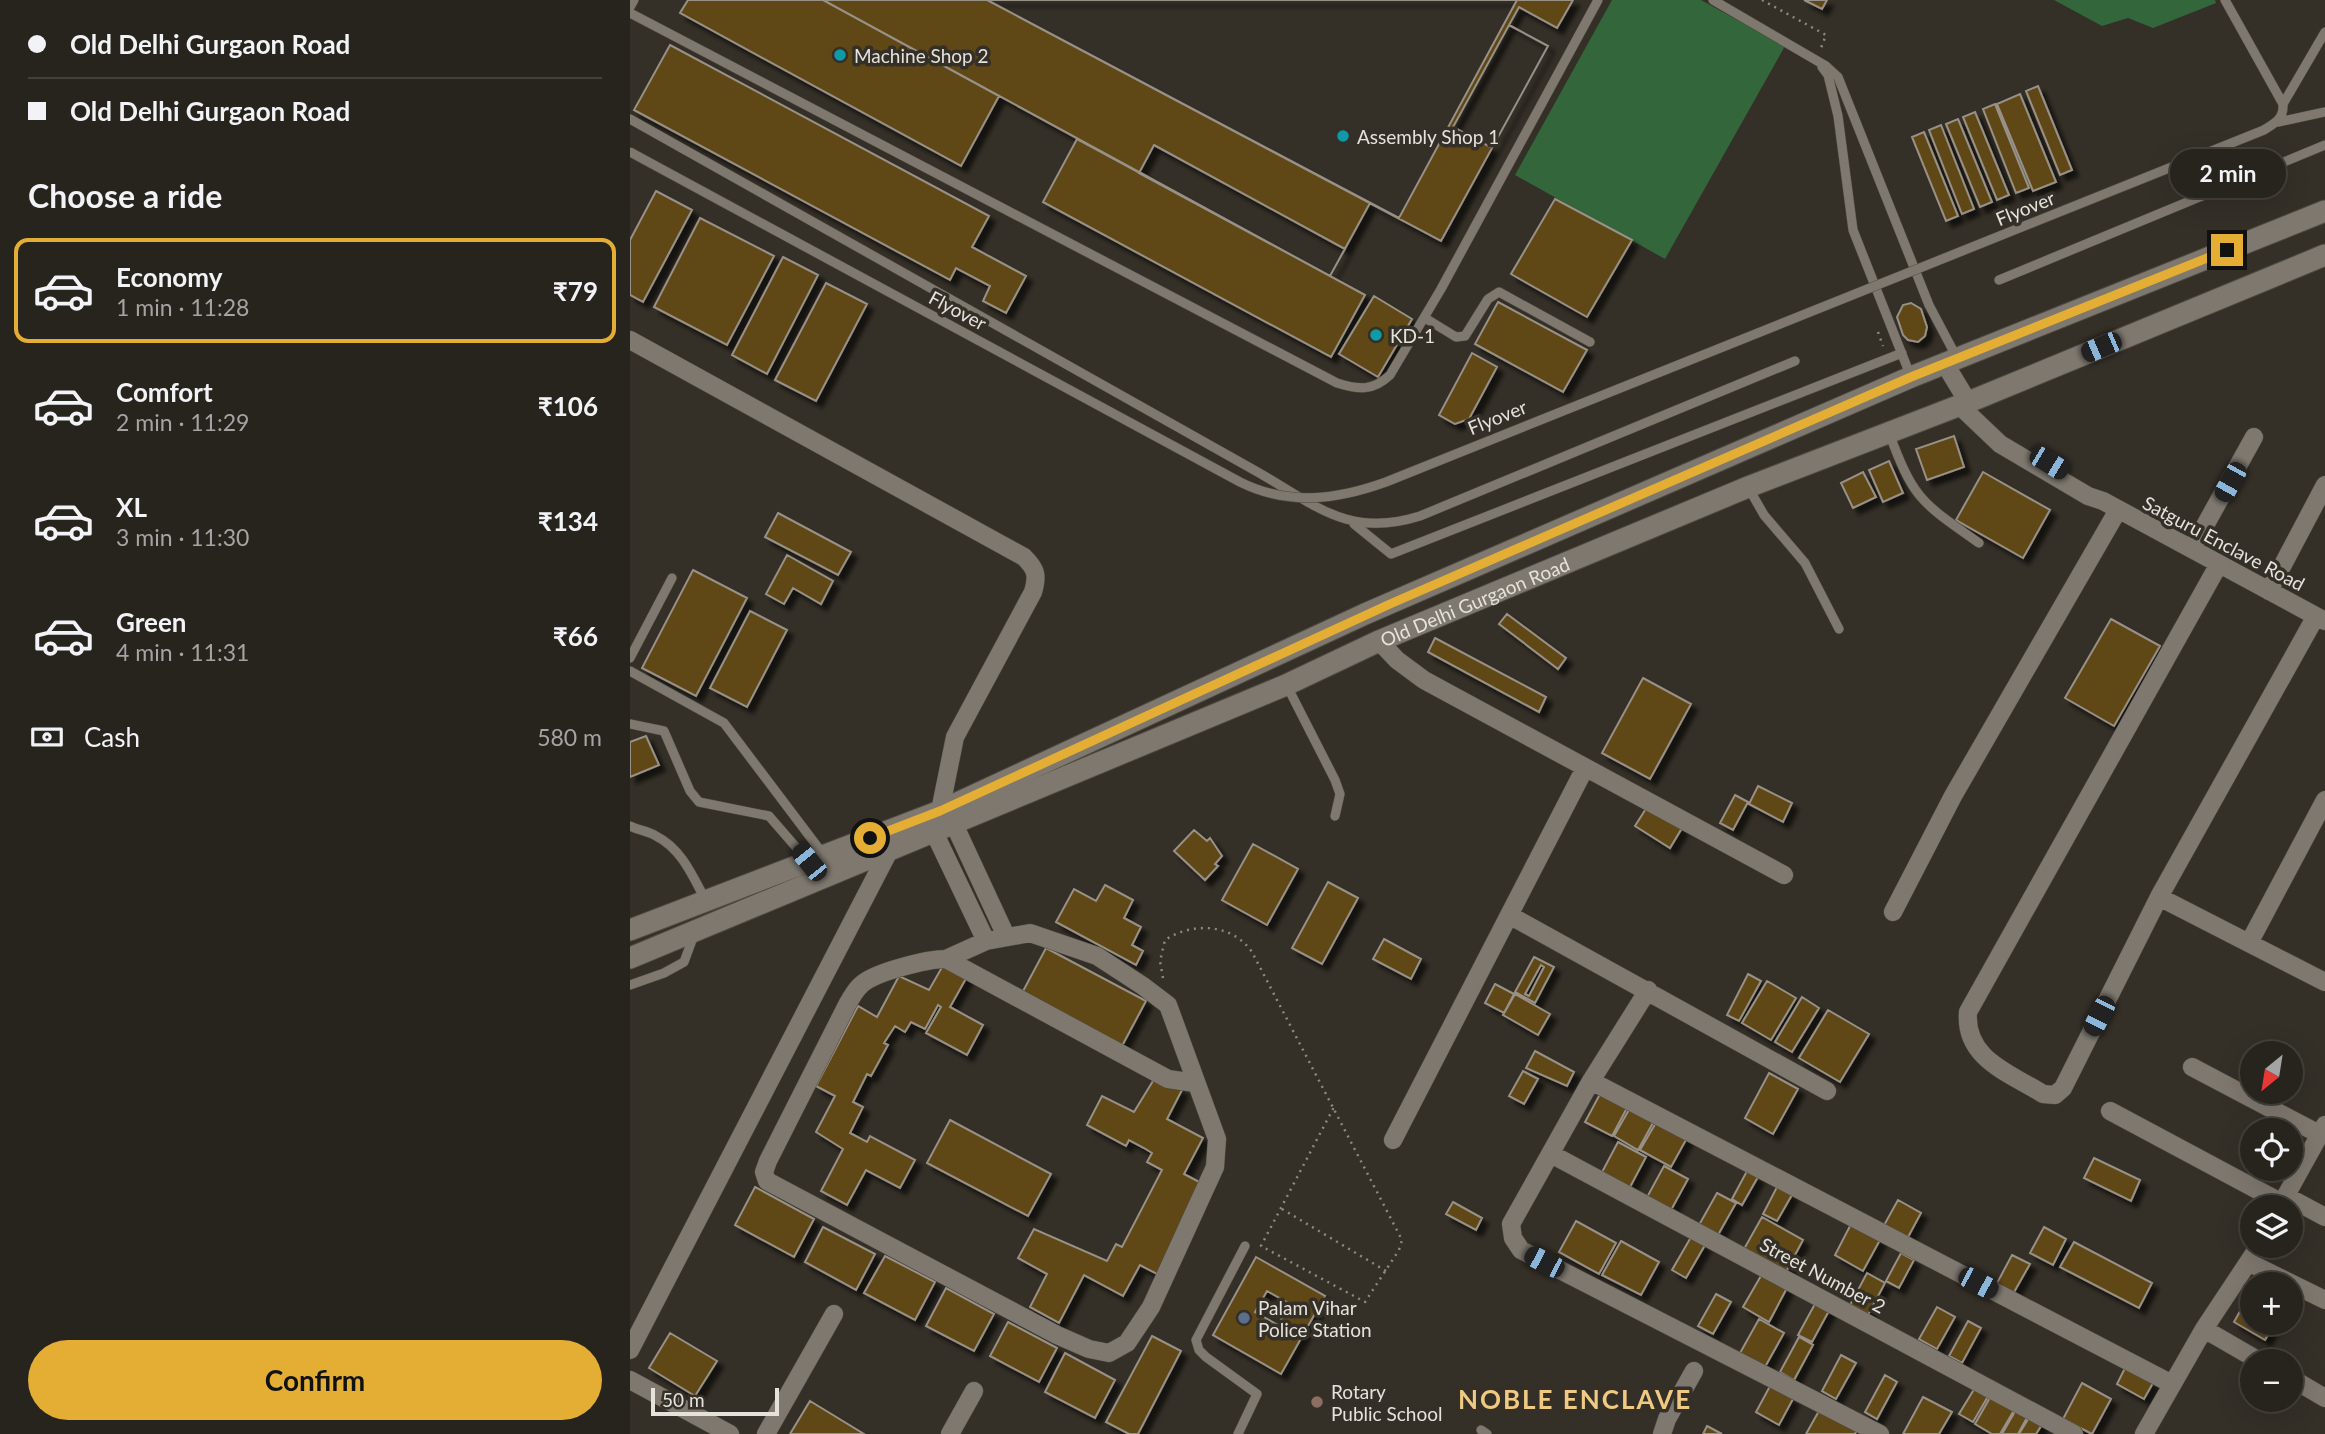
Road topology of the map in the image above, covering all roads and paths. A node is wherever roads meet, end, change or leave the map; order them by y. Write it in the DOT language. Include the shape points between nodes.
graph roads {
  1 [pos="634,0"];
  2 [pos="1598,0"];
  3 [pos="1713,0"];
  4 [pos="1762,0"];
  5 [pos="2225,0"];
  6 [pos="630,7"];
  7 [pos="630,13"];
  8 [pos="2325,32"];
  9 [pos="1815,61"];
  10 [pos="2283,104"];
  11 [pos="2325,112"];
  12 [pos="630,119"];
  13 [pos="2278,122"];
  14 [pos="2325,145"];
  15 [pos="630,152"];
  16 [pos="2325,211"];
  17 [pos="2325,255"];
  18 [pos="1998,280"];
  19 [pos="1425,318"];
  20 [pos="1875,326"];
  21 [pos="630,340"];
  22 [pos="1590,342"];
  23 [pos="1902,353"];
  24 [pos="1887,359"];
  25 [pos="1795,361"];
  26 [pos="1951,361"];
  27 [pos="1911,377"];
  28 [pos="1968,402"];
  29 [pos="1888,432"];
  30 [pos="2255,437"];
  31 [pos="2325,485"];
  32 [pos="1748,487"];
  33 [pos="2110,505"];
  34 [pos="1352,522"];
  35 [pos="1979,543"];
  36 [pos="2192,549"];
  37 [pos="2219,564"];
  38 [pos="672,578"];
  39 [pos="2269,591"];
  40 [pos="2321,619"];
  41 [pos="1839,629"];
  42 [pos="1314,638"];
  43 [pos="1379,642"];
  44 [pos="630,658"];
  45 [pos="1327,666"];
  46 [pos="630,671"];
  47 [pos="1286,685"];
  48 [pos="630,724"];
  49 [pos="1585,768"];
  50 [pos="2325,800"];
  51 [pos="1335,816"];
  52 [pos="942,822"];
  53 [pos="630,826"];
  54 [pos="890,849"];
  55 [pos="816,859"];
  56 [pos="1784,875"];
  57 [pos="2159,897"];
  58 [pos="706,901"];
  59 [pos="1893,912"];
  60 [pos="1509,915"];
  61 [pos="630,930"];
  62 [pos="695,933"];
  63 [pos="1006,936"];
  64 [pos="986,941"];
  65 [pos="2249,943"];
  66 [pos="630,958"];
  67 [pos="946,960"];
  68 [pos="2324,980"];
  69 [pos="630,985"];
  70 [pos="1648,990"];
  71 [pos="1168,1005"];
  72 [pos="2193,1067"];
  73 [pos="1591,1081"];
  74 [pos="1195,1083"];
  75 [pos="1827,1091"];
  76 [pos="1334,1107"];
  77 [pos="2109,1111"];
  78 [pos="2321,1137"];
  79 [pos="1393,1140"];
  80 [pos="1551,1154"];
  81 [pos="2269,1195"];
  82 [pos="2286,1195"];
  83 [pos="1282,1209"];
  84 [pos="2303,1209"];
  85 [pos="2325,1217"];
  86 [pos="1245,1246"];
  87 [pos="2253,1258"];
  88 [pos="2250,1263"];
  89 [pos="1386,1271"];
  90 [pos="2325,1300"];
  91 [pos="834,1314"];
  92 [pos="2204,1329"];
  93 [pos="630,1350"];
  94 [pos="2240,1350"];
  95 [pos="1694,1371"];
  96 [pos="630,1380"];
  97 [pos="2172,1384"];
  98 [pos="2303,1385"];
  99 [pos="974,1391"];
  100 [pos="2325,1398"];
  101 [pos="730,1434"];
  102 [pos="766,1434"];
  103 [pos="950,1434"];
  104 [pos="1238,1434"];
  105 [pos="1662,1434"];
  106 [pos="1880,1434"];
  107 [pos="2074,1434"];
  108 [pos="2144,1434"];
  1 -- 6 [label="lane"];
  2 -- 19 [label="lane"];
  3 -- 9 [label="lane"];
  4 -- 9 [label="path" via="1826,35"];
  5 -- 10 [label="lane"];
  7 -- 19 [label="lane" via="1337,383 1355,389 1378,386 1390,375"];
  8 -- 10 [label="lane"];
  9 -- 23 [label="lane" via="1832,86 1853,230"];
  9 -- 26 [label="lane" via="1834,71 1844,87"];
  10 -- 13 [label="lane"];
  11 -- 13 [label="lane, Flyover"];
  12 -- 34 [label="lane"];
  13 -- 15 [label="lane, Flyover, bridge" via="1386,482 1328,497 1297,499 1261,492 1240,482"];
  14 -- 18 [label="lane"];
  16 -- 26 [label="main road, Old Delhi Gurgaon Road"];
  17 -- 28 [label="main road, Old Delhi Gurgaon Road"];
  19 -- 22 [label="lane" via="1456,337 1465,336 1488,299 1499,292"];
  20 -- 24 [label="path"];
  21 -- 52 [label="street" via="1024,557 1035,568 1033,592 955,737"];
  23 -- 24 [label="lane"];
  23 -- 27 [label="lane"];
  24 -- 34 [label="lane" via="1391,554"];
  25 -- 34 [label="lane" via="1420,516 1381,526"];
  26 -- 27 [label="main road, Old Delhi Gurgaon Road"];
  26 -- 28 [label="street, Satguru Enclave Road"];
  27 -- 42 [label="main road, Old Delhi Gurgaon Road"];
  28 -- 29 [label="main road, Old Delhi Gurgaon Road"];
  28 -- 33 [label="street, Satguru Enclave Road" via="1996,429 2094,489"];
  29 -- 32 [label="main road, Old Delhi Gurgaon Road"];
  29 -- 35 [label="lane" via="1919,499"];
  30 -- 36 [label="street"];
  31 -- 39 [label="street"];
  32 -- 41 [label="lane" via="1764,515 1805,563"];
  32 -- 43 [label="main road, Old Delhi Gurgaon Road"];
  33 -- 36 [label="street, Satguru Enclave Road"];
  33 -- 59 [label="street"];
  36 -- 37 [label="street, Satguru Enclave Road"];
  37 -- 39 [label="street, Satguru Enclave Road"];
  37 -- 57 [label="street" via="1968,1012 1966,1028 1975,1050 2043,1094 2060,1093"];
  38 -- 44 [label="lane"];
  39 -- 40 [label="street, Satguru Enclave Road"];
  40 -- 57 [label="street"];
  42 -- 45 [label="main road"];
  42 -- 52 [label="main road, Old Delhi Gurgaon Road"];
  43 -- 45 [label="main road, Old Delhi Gurgaon Road"];
  43 -- 49 [label="street" via="1418,676"];
  45 -- 47 [label="main road, Old Delhi Gurgaon Road"];
  46 -- 55 [label="lane" via="724,723"];
  47 -- 51 [label="lane" via="1335,780 1340,794"];
  47 -- 52 [label="main road, Old Delhi Gurgaon Road"];
  48 -- 55 [label="lane" via="664,731 690,792 699,802 769,816"];
  49 -- 56 [label="street"];
  49 -- 60 [label="street"];
  50 -- 65 [label="street"];
  52 -- 54 [label="main road, Old Delhi Gurgaon Road"];
  52 -- 55 [label="main road, Old Delhi Gurgaon Road"];
  52 -- 63 [label="street"];
  52 -- 64 [label="street"];
  53 -- 58 [label="lane" via="657,836 683,857"];
  54 -- 62 [label="main road, Old Delhi Gurgaon Road"];
  54 -- 93 [label="street"];
  55 -- 58 [label="main road, Old Delhi Gurgaon Road"];
  57 -- 65 [label="street"];
  58 -- 61 [label="main road, Old Delhi Gurgaon Road"];
  60 -- 70 [label="street"];
  60 -- 79 [label="street"];
  62 -- 66 [label="main road, Old Delhi Gurgaon Road"];
  62 -- 69 [label="lane" via="684,962"];
  63 -- 64 [label="street"];
  63 -- 71 [label="street" via="1030,933 1097,956"];
  64 -- 67 [label="street"];
  65 -- 68 [label="street"];
  67 -- 74 [label="street" via="1168,1079"];
  67 -- 74 [label="street" via="929,960 862,983 764,1172 767,1181 1057,1335 1110,1353 1126,1343 1151,1307 1215,1167 1217,1139"];
  70 -- 73 [label="street"];
  70 -- 75 [label="street"];
  71 -- 74 [label="street"];
  71 -- 76 [label="path" via="1160,961 1165,940 1181,929 1219,930 1239,937 1252,952"];
  72 -- 78 [label="street"];
  73 -- 80 [label="street"];
  73 -- 97 [label="street"];
  76 -- 83 [label="path"];
  76 -- 89 [label="path" via="1402,1240"];
  77 -- 81 [label="street"];
  78 -- 82 [label="street"];
  80 -- 106 [label="street" via="1510,1224 1521,1250"];
  80 -- 107 [label="street, Street Number 2"];
  83 -- 89 [label="path"];
  83 -- 89 [label="path" via="1261,1246 1365,1303"];
  84 -- 85 [label="street"];
  86 -- 104 [label="lane" via="1196,1340 1206,1357 1257,1394"];
  87 -- 88 [label="street"];
  88 -- 90 [label="street"];
  88 -- 92 [label="street"];
  91 -- 102 [label="street"];
  92 -- 94 [label="street"];
  92 -- 97 [label="street"];
  95 -- 105 [label="street"];
  96 -- 101 [label="street"];
  97 -- 108 [label="street"];
  98 -- 100 [label="street"];
  99 -- 103 [label="street"];
}
